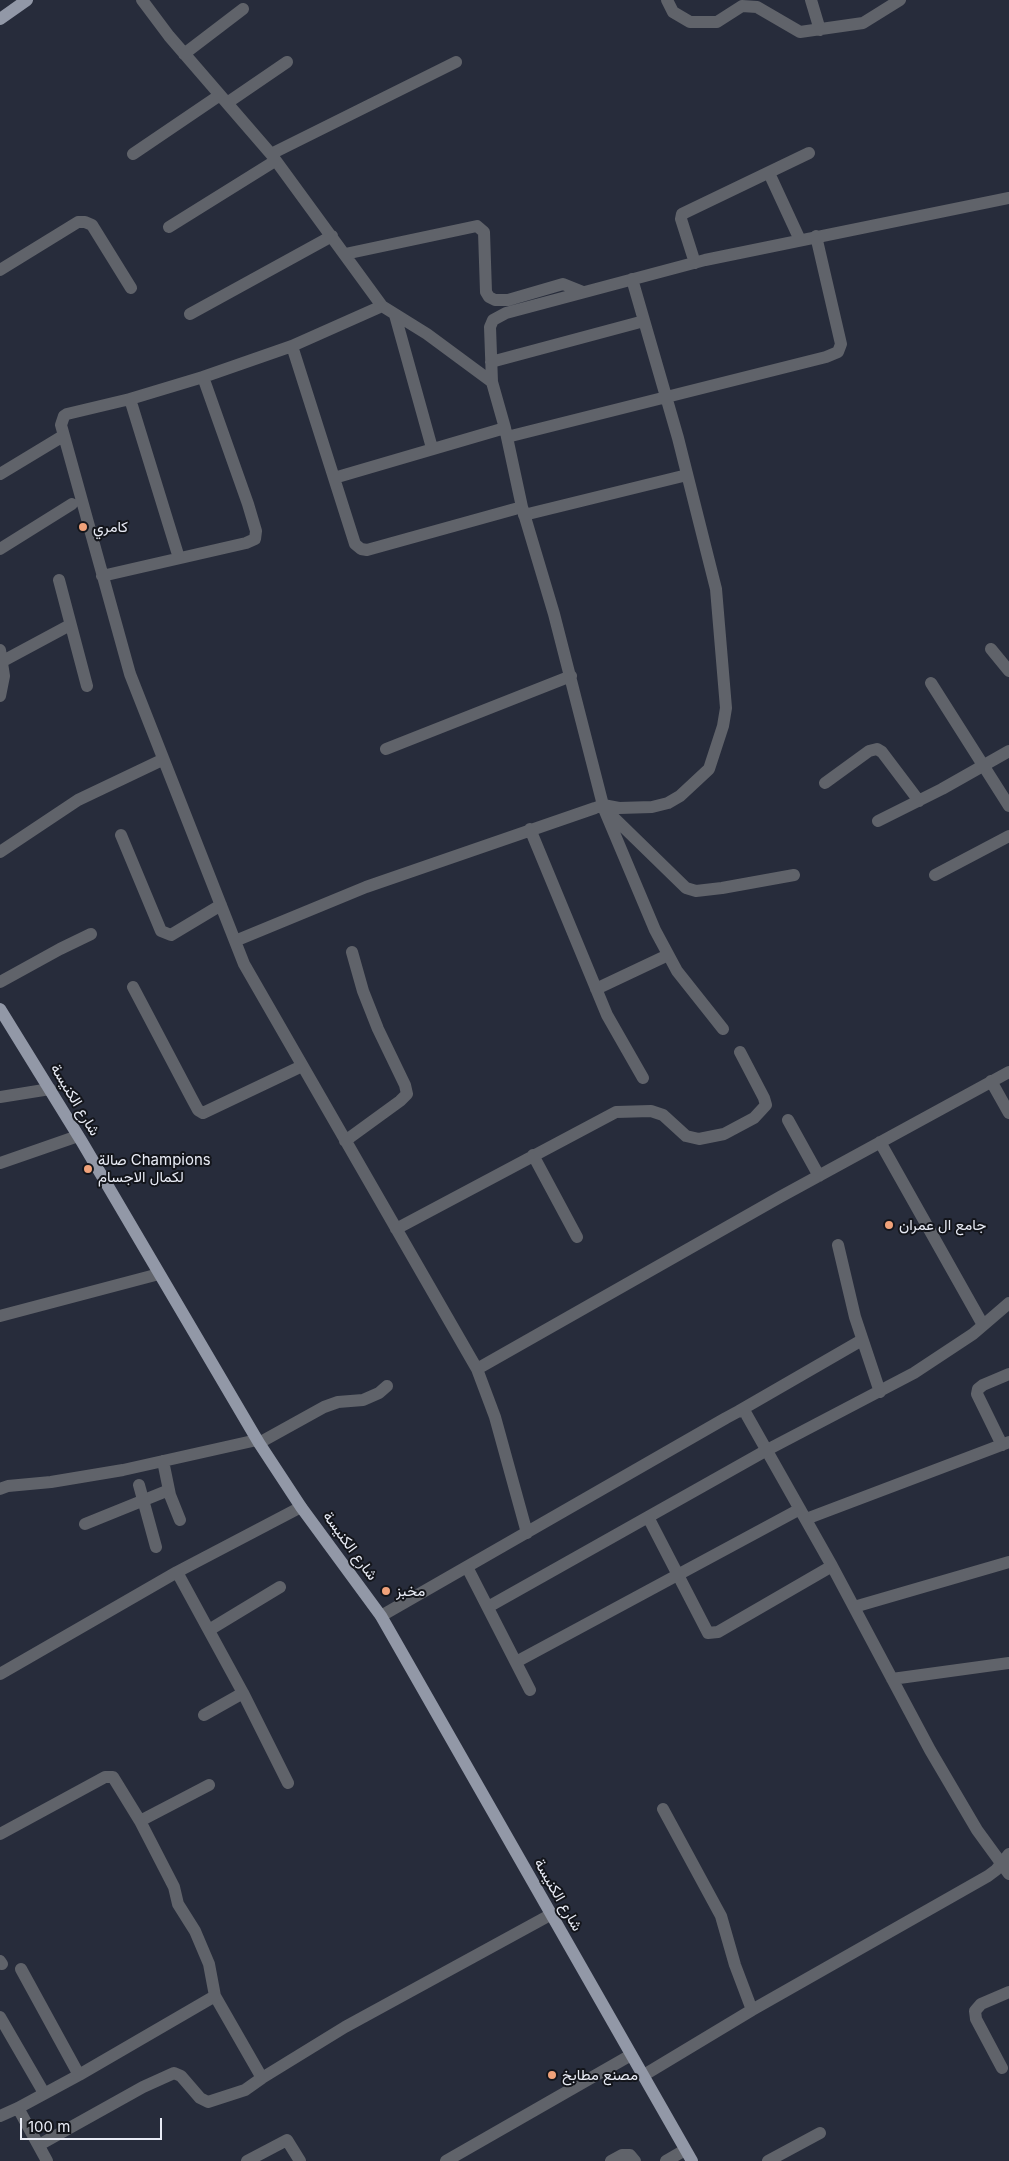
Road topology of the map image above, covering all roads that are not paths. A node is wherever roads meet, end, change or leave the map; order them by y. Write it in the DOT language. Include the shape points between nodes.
graph roads {
  1 [pos="26,0"];
  2 [pos="142,0"];
  3 [pos="667,0"];
  4 [pos="811,0"];
  5 [pos="900,0"];
  6 [pos="243,9"];
  7 [pos="0,19"];
  8 [pos="820,30"];
  9 [pos="184,54"];
  10 [pos="287,62"];
  11 [pos="456,62"];
  12 [pos="223,99"];
  13 [pos="809,153"];
  14 [pos="133,154"];
  15 [pos="273,158"];
  16 [pos="769,173"];
  17 [pos="1009,198"];
  18 [pos="169,226"];
  19 [pos="332,236"];
  20 [pos="816,236"];
  21 [pos="800,240"];
  22 [pos="345,254"];
  23 [pos="695,263"];
  24 [pos="0,270"];
  25 [pos="632,279"];
  26 [pos="131,288"];
  27 [pos="583,292"];
  28 [pos="382,306"];
  29 [pos="190,314"];
  30 [pos="395,315"];
  31 [pos="644,321"];
  32 [pos="292,346"];
  33 [pos="491,362"];
  34 [pos="203,377"];
  35 [pos="492,382"];
  36 [pos="666,398"];
  37 [pos="130,399"];
  38 [pos="506,433"];
  39 [pos="64,436"];
  40 [pos="432,448"];
  41 [pos="0,474"];
  42 [pos="687,475"];
  43 [pos="334,478"];
  44 [pos="72,504"];
  45 [pos="523,511"];
  46 [pos="0,549"];
  47 [pos="179,558"];
  48 [pos="102,576"];
  49 [pos="58,580"];
  50 [pos="70,625"];
  51 [pos="991,649"];
  52 [pos="1,655"];
  53 [pos="1009,671"];
  54 [pos="572,676"];
  55 [pos="930,683"];
  56 [pos="87,686"];
  57 [pos="0,696"];
  58 [pos="386,749"];
  59 [pos="1009,751"];
  60 [pos="162,760"];
  61 [pos="985,766"];
  62 [pos="825,783"];
  63 [pos="919,801"];
  64 [pos="1009,806"];
  65 [pos="604,807"];
  66 [pos="878,821"];
  67 [pos="530,829"];
  68 [pos="121,836"];
  69 [pos="1009,836"];
  70 [pos="0,852"];
  71 [pos="794,875"];
  72 [pos="935,875"];
  73 [pos="221,905"];
  74 [pos="91,934"];
  75 [pos="235,941"];
  76 [pos="352,952"];
  77 [pos="668,954"];
  78 [pos="0,982"];
  79 [pos="133,987"];
  80 [pos="596,989"];
  81 [pos="0,1009"];
  82 [pos="723,1029"];
  83 [pos="740,1052"];
  84 [pos="302,1066"];
  85 [pos="1009,1072"];
  86 [pos="643,1078"];
  87 [pos="991,1081"];
  88 [pos="50,1089"];
  89 [pos="0,1097"];
  90 [pos="1009,1113"];
  91 [pos="788,1120"];
  92 [pos="78,1136"];
  93 [pos="345,1141"];
  94 [pos="880,1142"];
  95 [pos="533,1155"];
  96 [pos="0,1163"];
  97 [pos="819,1176"];
  98 [pos="396,1229"];
  99 [pos="577,1237"];
  100 [pos="838,1246"];
  101 [pos="159,1274"];
  102 [pos="1009,1303"];
  103 [pos="0,1316"];
  104 [pos="983,1325"];
  105 [pos="862,1340"];
  106 [pos="477,1369"];
  107 [pos="1009,1374"];
  108 [pos="387,1386"];
  109 [pos="880,1392"];
  110 [pos="739,1411"];
  111 [pos="258,1441"];
  112 [pos="1005,1444"];
  113 [pos="767,1450"];
  114 [pos="163,1461"];
  115 [pos="139,1485"];
  116 [pos="0,1489"];
  117 [pos="169,1490"];
  118 [pos="143,1501"];
  119 [pos="301,1507"];
  120 [pos="803,1514"];
  121 [pos="648,1517"];
  122 [pos="180,1520"];
  123 [pos="85,1524"];
  124 [pos="527,1533"];
  125 [pos="156,1547"];
  126 [pos="1009,1562"];
  127 [pos="832,1566"];
  128 [pos="467,1567"];
  129 [pos="177,1572"];
  130 [pos="677,1575"];
  131 [pos="280,1587"];
  132 [pos="488,1607"];
  133 [pos="854,1607"];
  134 [pos="381,1616"];
  135 [pos="208,1630"];
  136 [pos="516,1662"];
  137 [pos="1009,1663"];
  138 [pos="0,1674"];
  139 [pos="892,1679"];
  140 [pos="530,1690"];
  141 [pos="243,1693"];
  142 [pos="204,1715"];
  143 [pos="288,1783"];
  144 [pos="209,1785"];
  145 [pos="663,1809"];
  146 [pos="140,1821"];
  147 [pos="0,1834"];
  148 [pos="1007,1864"];
  149 [pos="550,1915"];
  150 [pos="21,1969"];
  151 [pos="1009,1992"];
  152 [pos="214,1996"];
  153 [pos="752,2010"];
  154 [pos="0,2017"];
  155 [pos="631,2056"];
  156 [pos="1002,2068"];
  157 [pos="79,2075"];
  158 [pos="644,2075"];
  159 [pos="262,2078"];
  160 [pos="44,2093"];
  161 [pos="18,2108"];
  162 [pos="1,2112"];
  163 [pos="820,2132"];
  164 [pos="39,2145"];
  165 [pos="689,2155"];
  166 [pos="47,2161"];
  167 [pos="248,2161"];
  168 [pos="300,2161"];
  169 [pos="446,2161"];
  170 [pos="611,2161"];
  171 [pos="635,2161"];
  172 [pos="666,2161"];
  173 [pos="768,2161"];
  1 -- 7 [label="main road"];
  2 -- 9 [label="street"];
  3 -- 8 [label="street" via="673,12 690,22 717,22 742,6 757,7 800,32"];
  4 -- 8 [label="street"];
  5 -- 8 [label="street" via="863,24"];
  6 -- 9 [label="street"];
  9 -- 12 [label="street"];
  10 -- 12 [label="street"];
  11 -- 15 [label="street"];
  12 -- 14 [label="street"];
  12 -- 15 [label="street"];
  13 -- 16 [label="street"];
  15 -- 18 [label="street"];
  15 -- 19 [label="street"];
  16 -- 21 [label="street"];
  16 -- 23 [label="street" via="682,214"];
  17 -- 20 [label="street"];
  19 -- 22 [label="street"];
  19 -- 29 [label="street"];
  20 -- 21 [label="street"];
  20 -- 36 [label="street" via="841,344 838,352"];
  21 -- 23 [label="street"];
  22 -- 27 [label="street" via="477,226 484,232 486,292 489,297 508,300 563,284"];
  22 -- 28 [label="street"];
  23 -- 25 [label="street"];
  24 -- 26 [label="street" via="78,222 85,222 92,225"];
  25 -- 27 [label="street"];
  25 -- 31 [label="street"];
  27 -- 33 [label="street" via="506,313 493,320 490,327"];
  28 -- 30 [label="street"];
  28 -- 32 [label="street"];
  30 -- 35 [label="street"];
  30 -- 40 [label="street"];
  31 -- 33 [label="street"];
  31 -- 36 [label="street"];
  32 -- 34 [label="street"];
  32 -- 43 [label="street"];
  33 -- 35 [label="street"];
  34 -- 37 [label="street"];
  34 -- 47 [label="street" via="248,504 256,531 255,539"];
  35 -- 38 [label="street"];
  36 -- 38 [label="street"];
  36 -- 42 [label="street"];
  37 -- 39 [label="street" via="67,414 62,421"];
  37 -- 47 [label="street"];
  38 -- 40 [label="street"];
  38 -- 45 [label="street"];
  39 -- 41 [label="street"];
  39 -- 48 [label="street"];
  40 -- 43 [label="street"];
  42 -- 45 [label="street"];
  42 -- 65 [label="street" via="716,589 726,708 723,726 709,769 680,796 652,807"];
  43 -- 45 [label="street" via="356,544 367,550"];
  44 -- 46 [label="street"];
  45 -- 54 [label="street"];
  47 -- 48 [label="street"];
  48 -- 60 [label="street" via="130,674"];
  49 -- 50 [label="street"];
  50 -- 52 [label="street"];
  50 -- 56 [label="street"];
  51 -- 53 [label="street"];
  52 -- 57 [label="street" via="4,682"];
  54 -- 58 [label="street"];
  54 -- 65 [label="street"];
  55 -- 61 [label="street"];
  59 -- 61 [label="street"];
  60 -- 70 [label="street" via="78,800"];
  60 -- 73 [label="street"];
  61 -- 63 [label="street"];
  61 -- 64 [label="street"];
  62 -- 63 [label="street" via="869,751 877,749 891,762"];
  63 -- 66 [label="street"];
  65 -- 67 [label="street"];
  65 -- 71 [label="street" via="686,888 696,891 722,888"];
  65 -- 77 [label="street"];
  67 -- 75 [label="street" via="366,887"];
  67 -- 80 [label="street"];
  68 -- 73 [label="street" via="162,931 171,935"];
  69 -- 72 [label="street"];
  73 -- 75 [label="street"];
  74 -- 78 [label="street"];
  75 -- 84 [label="street" via="244,964"];
  76 -- 93 [label="street" via="375,1022 407,1094"];
  77 -- 80 [label="street"];
  77 -- 82 [label="street" via="692,992"];
  79 -- 84 [label="street" via="198,1110 203,1113"];
  80 -- 86 [label="street"];
  81 -- 88 [label="main road, شارع الكنيسة"];
  83 -- 95 [label="street" via="766,1105 754,1118 724,1134 699,1139 686,1136 663,1115 651,1111 616,1112"];
  84 -- 93 [label="street"];
  85 -- 87 [label="street"];
  87 -- 90 [label="street"];
  87 -- 94 [label="street"];
  88 -- 89 [label="street"];
  88 -- 92 [label="main road, شارع الكنيسة"];
  91 -- 97 [label="street"];
  92 -- 96 [label="street"];
  92 -- 101 [label="main road, شارع الكنيسة"];
  93 -- 98 [label="street"];
  94 -- 97 [label="street"];
  94 -- 104 [label="street"];
  95 -- 98 [label="street"];
  95 -- 99 [label="street"];
  97 -- 106 [label="street"];
  98 -- 106 [label="street"];
  100 -- 105 [label="street"];
  101 -- 103 [label="street"];
  101 -- 111 [label="main road, شارع الكنيسة"];
  102 -- 104 [label="street"];
  104 -- 109 [label="street" via="914,1373"];
  105 -- 109 [label="street"];
  105 -- 110 [label="street"];
  106 -- 124 [label="street" via="495,1417"];
  107 -- 112 [label="street" via="983,1385 977,1394"];
  108 -- 111 [label="street" via="363,1400 324,1407"];
  109 -- 113 [label="street"];
  110 -- 113 [label="street" via="745,1412"];
  110 -- 124 [label="street"];
  111 -- 114 [label="street"];
  111 -- 119 [label="main road, شارع الكنيسة"];
  112 -- 120 [label="street"];
  113 -- 120 [label="street"];
  113 -- 121 [label="street"];
  114 -- 116 [label="street"];
  114 -- 117 [label="street"];
  115 -- 118 [label="street"];
  117 -- 118 [label="street"];
  117 -- 122 [label="street"];
  118 -- 123 [label="street"];
  118 -- 125 [label="street"];
  119 -- 129 [label="street"];
  119 -- 134 [label="main road, شارع الكنيسة"];
  120 -- 127 [label="street"];
  120 -- 130 [label="street"];
  121 -- 130 [label="street"];
  121 -- 132 [label="street"];
  124 -- 128 [label="street"];
  126 -- 133 [label="street"];
  127 -- 130 [label="street" via="712,1634 705,1629"];
  127 -- 133 [label="street"];
  128 -- 132 [label="street"];
  128 -- 134 [label="street"];
  129 -- 135 [label="street"];
  129 -- 138 [label="street"];
  130 -- 136 [label="street"];
  131 -- 135 [label="street"];
  132 -- 136 [label="street"];
  133 -- 139 [label="street"];
  134 -- 149 [label="main road, شارع الكنيسة"];
  135 -- 141 [label="street"];
  136 -- 140 [label="street"];
  137 -- 139 [label="street"];
  139 -- 148 [label="street" via="977,1830 991,1851"];
  141 -- 142 [label="street"];
  141 -- 143 [label="street"];
  144 -- 146 [label="street"];
  145 -- 153 [label="street" via="721,1916"];
  146 -- 147 [label="street" via="113,1777 105,1777"];
  146 -- 152 [label="street" via="209,1964"];
  148 -- 153 [label="street"];
  149 -- 155 [label="main road, شارع الكنيسة"];
  149 -- 159 [label="street" via="345,2027"];
  150 -- 157 [label="street"];
  151 -- 156 [label="street" via="975,2010 976,2019"];
  152 -- 157 [label="street"];
  152 -- 159 [label="street"];
  153 -- 158 [label="street"];
  154 -- 160 [label="street"];
  155 -- 158 [label="main road, شارع الكنيسة"];
  155 -- 169 [label="street"];
  157 -- 160 [label="street"];
  158 -- 165 [label="main road, شارع الكنيسة"];
  159 -- 164 [label="street" via="245,2090 208,2102 174,2073"];
  160 -- 161 [label="street"];
  161 -- 162 [label="street"];
  161 -- 164 [label="street"];
  163 -- 173 [label="street"];
  164 -- 166 [label="street"];
  165 -- 172 [label="street"];
  167 -- 168 [label="street" via="287,2140"];
  170 -- 171 [label="street" via="630,2155"];
}
